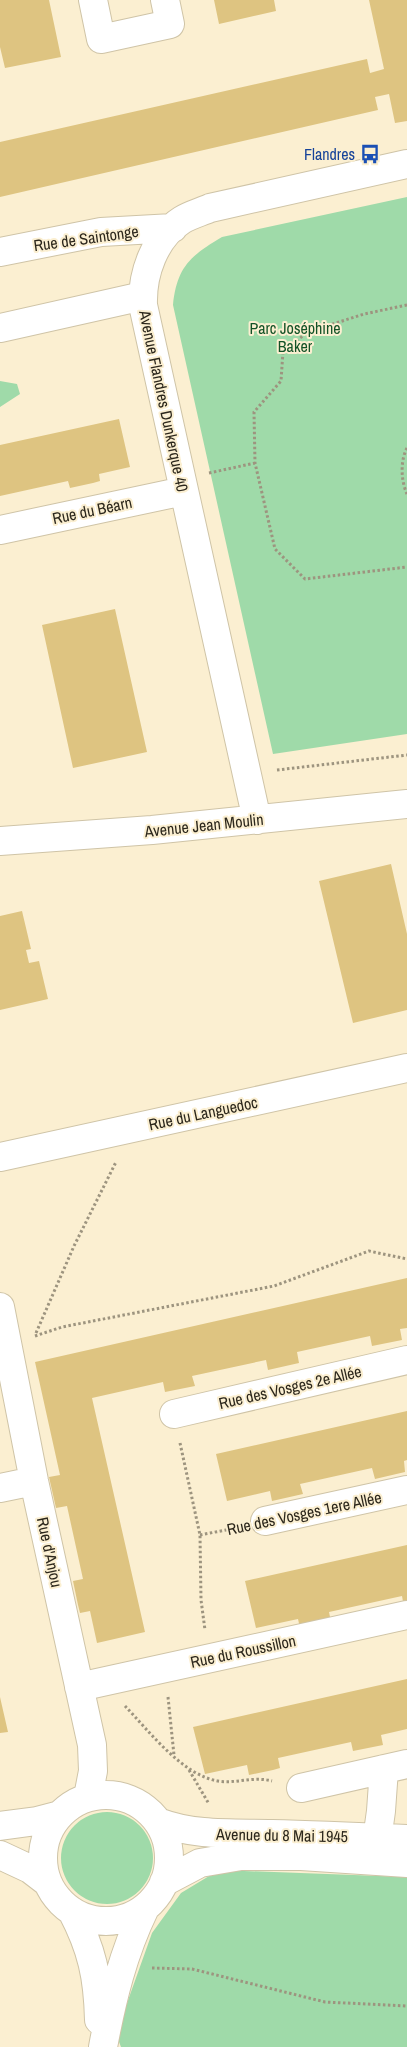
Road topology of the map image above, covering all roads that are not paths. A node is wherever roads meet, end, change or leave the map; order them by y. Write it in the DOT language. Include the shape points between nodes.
graph roads {
  1 [pos="93,0"];
  2 [pos="164,0"];
  3 [pos="407,164"];
  4 [pos="173,228"];
  5 [pos="0,252"];
  6 [pos="143,296"];
  7 [pos="0,328"];
  8 [pos="182,485"];
  9 [pos="0,530"];
  10 [pos="407,804"];
  11 [pos="257,820"];
  12 [pos="0,841"];
  13 [pos="407,1068"];
  14 [pos="0,1157"];
  15 [pos="0,1307"];
  16 [pos="407,1360"];
  17 [pos="174,1414"];
  18 [pos="34,1481"];
  19 [pos="0,1488"];
  20 [pos="407,1490"];
  21 [pos="266,1521"];
  22 [pos="407,1615"];
  23 [pos="90,1685"];
  24 [pos="395,1766"];
  25 [pos="301,1788"];
  26 [pos="88,1798"];
  27 [pos="60,1815"];
  28 [pos="158,1822"];
  29 [pos="0,1826"];
  30 [pos="407,1840"];
  31 [pos="376,1850"];
  32 [pos="0,1854"];
  33 [pos="407,1863"];
  34 [pos="47,1882"];
  35 [pos="164,1882"];
  36 [pos="144,1908"];
  37 [pos="72,1912"];
  38 [pos="101,2047"];
  1 -- 2 [label="street" via="101,38 170,24"];
  3 -- 4 [label="street, Avenue Flandres Dunkerque 40" via="210,208 188,216"];
  4 -- 5 [label="street, Rue de Saintonge" via="101,232"];
  4 -- 6 [label="street, Avenue Flandres Dunkerque 40" via="149,261"];
  6 -- 7 [label="street"];
  6 -- 8 [label="street, Avenue Flandres Dunkerque 40"];
  8 -- 9 [label="street, Rue du Béarn"];
  8 -- 11 [label="street, Avenue Flandres Dunkerque 40"];
  10 -- 11 [label="street, Avenue Jean Moulin"];
  11 -- 12 [label="street, Avenue Jean Moulin"];
  13 -- 14 [label="street, Rue du Languedoc"];
  15 -- 18 [label="street, Rue d'Anjou"];
  16 -- 17 [label="street, Rue des Vosges 2e Allée"];
  18 -- 19 [label="street"];
  18 -- 23 [label="street, Rue d'Anjou"];
  20 -- 21 [label="street, Rue des Vosges 1ere Allée"];
  22 -- 23 [label="street, Rue du Roussillon"];
  23 -- 26 [label="street, Rue d'Anjou" via="88,1726 94,1757"];
  24 -- 25 [label="street"];
  24 -- 31 [label="street"];
  26 -- 27 [label="street" via="73,1804"];
  26 -- 28 [label="street" via="105,1795 131,1800"];
  27 -- 29 [label="street"];
  27 -- 34 [label="street" via="49,1829 44,1847 43,1865"];
  28 -- 31 [label="street, Avenue du 8 Mai 1945" via="200,1833"];
  28 -- 35 [label="street" via="166,1838 169,1856"];
  30 -- 31 [label="street, Avenue du 8 Mai 1945"];
  31 -- 33 [label="street, Avenue du 8 Mai 1945"];
  31 -- 35 [label="street, Avenue du 8 Mai 1945" via="300,1856 241,1856 200,1863"];
  32 -- 34 [label="street"];
  34 -- 37 [label="street"];
  35 -- 36 [label="street"];
  36 -- 37 [label="street" via="128,1918 109,1921 89,1919"];
  36 -- 38 [label="street" via="125,1952"];
  37 -- 38 [label="street" via="91,1954 97,1983"];
}
